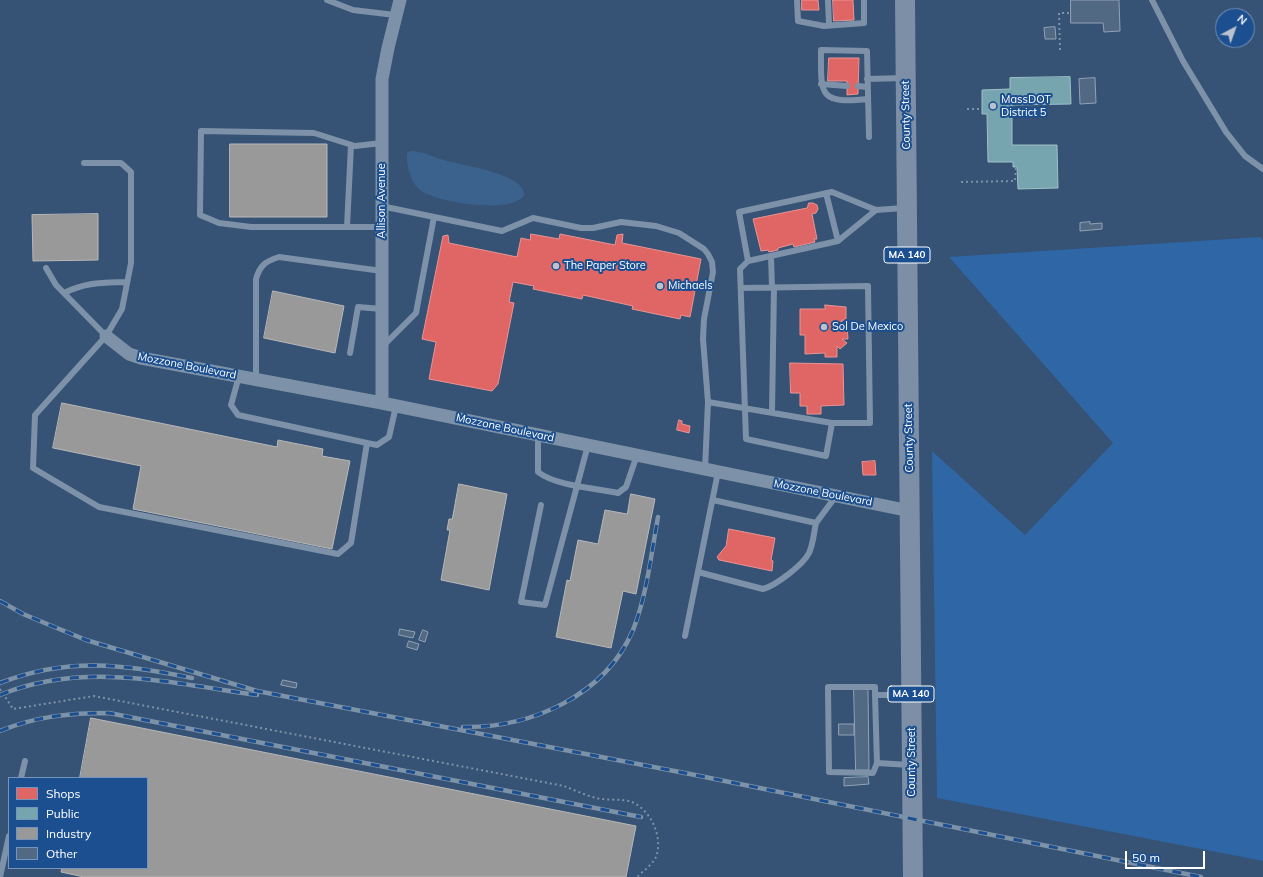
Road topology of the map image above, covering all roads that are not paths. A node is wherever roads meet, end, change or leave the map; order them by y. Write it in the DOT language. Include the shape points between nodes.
graph roads {
  1 [pos="327,0"];
  2 [pos="400,0"];
  3 [pos="797,0"];
  4 [pos="828,0"];
  5 [pos="864,0"];
  6 [pos="904,0"];
  7 [pos="1152,0"];
  8 [pos="395,15"];
  9 [pos="829,25"];
  10 [pos="905,78"];
  11 [pos="867,79"];
  12 [pos="821,84"];
  13 [pos="847,86"];
  14 [pos="858,86"];
  15 [pos="868,86"];
  16 [pos="868,99"];
  17 [pos="869,137"];
  18 [pos="382,143"];
  19 [pos="351,145"];
  20 [pos="84,164"];
  21 [pos="1263,169"];
  22 [pos="826,193"];
  23 [pos="381,206"];
  24 [pos="907,208"];
  25 [pos="876,210"];
  26 [pos="434,217"];
  27 [pos="347,227"];
  28 [pos="382,227"];
  29 [pos="838,241"];
  30 [pos="771,256"];
  31 [pos="748,261"];
  32 [pos="46,268"];
  33 [pos="382,271"];
  34 [pos="127,282"];
  35 [pos="773,287"];
  36 [pos="741,288"];
  37 [pos="64,293"];
  38 [pos="382,309"];
  39 [pos="106,336"];
  40 [pos="382,348"];
  41 [pos="350,353"];
  42 [pos="239,376"];
  43 [pos="256,379"];
  44 [pos="708,402"];
  45 [pos="382,403"];
  46 [pos="396,406"];
  47 [pos="744,407"];
  48 [pos="772,412"];
  49 [pos="832,423"];
  50 [pos="538,435"];
  51 [pos="367,443"];
  52 [pos="588,445"];
  53 [pos="637,455"];
  54 [pos="705,469"];
  55 [pos="718,472"];
  56 [pos="578,486"];
  57 [pos="836,496"];
  58 [pos="712,500"];
  59 [pos="541,505"];
  60 [pos="910,511"];
  61 [pos="816,523"];
  62 [pos="698,572"];
  63 [pos="685,636"];
  64 [pos="875,695"];
  65 [pos="911,695"];
  66 [pos="25,761"];
  67 [pos="877,763"];
  68 [pos="912,765"];
  69 [pos="21,777"];
  70 [pos="8,841"];
  71 [pos="0,877"];
  72 [pos="913,877"];
  1 -- 8 [label="lane" via="353,10"];
  2 -- 8 [label="street, Allison Avenue"];
  3 -- 9 [label="lane" via="798,21"];
  4 -- 9 [label="lane"];
  5 -- 9 [label="lane" via="864,23"];
  6 -- 10 [label="main road, County Street / MA 140"];
  7 -- 21 [label="lane" via="1183,61 1226,132 1245,156"];
  8 -- 18 [label="street, Allison Avenue" via="382,79"];
  10 -- 11 [label="lane"];
  10 -- 24 [label="main road, County Street / MA 140"];
  11 -- 12 [label="lane" via="867,51 821,50"];
  11 -- 15 [label="lane"];
  12 -- 13 [label="lane"];
  12 -- 16 [label="lane" via="829,96 836,100 844,102"];
  14 -- 15 [label="lane"];
  15 -- 16 [label="lane"];
  16 -- 17 [label="lane"];
  18 -- 19 [label="lane"];
  18 -- 23 [label="street, Allison Avenue"];
  19 -- 27 [label="lane"];
  19 -- 27 [label="lane" via="314,133 201,131 200,215 219,223 251,227"];
  20 -- 34 [label="lane" via="121,163 131,172 131,263"];
  22 -- 25 [label="lane" via="832,192"];
  22 -- 29 [label="lane"];
  22 -- 31 [label="lane" via="739,212"];
  23 -- 26 [label="lane"];
  23 -- 28 [label="street, Allison Avenue"];
  24 -- 25 [label="lane"];
  24 -- 60 [label="main road, County Street / MA 140"];
  25 -- 29 [label="lane"];
  26 -- 40 [label="lane" via="416,313"];
  26 -- 44 [label="lane" via="502,231 533,218 581,228 621,222 656,226 693,240 708,254 713,272 703,339"];
  27 -- 28 [label="lane"];
  28 -- 33 [label="street, Allison Avenue"];
  29 -- 30 [label="lane"];
  30 -- 31 [label="lane"];
  30 -- 35 [label="lane"];
  31 -- 36 [label="lane" via="740,269"];
  32 -- 37 [label="lane"];
  33 -- 38 [label="street, Allison Avenue"];
  33 -- 43 [label="lane" via="279,257 266,261 256,279"];
  34 -- 37 [label="lane" via="95,283 78,286"];
  34 -- 39 [label="lane" via="122,309"];
  35 -- 36 [label="lane"];
  35 -- 48 [label="lane"];
  35 -- 49 [label="lane" via="868,286 870,423"];
  36 -- 47 [label="lane"];
  37 -- 39 [label="lane"];
  38 -- 40 [label="street, Allison Avenue"];
  38 -- 41 [label="lane" via="358,307"];
  39 -- 42 [label="street, Mozzone Boulevard" via="129,354 141,358"];
  39 -- 51 [label="lane" via="35,415 33,468 99,507 338,554 351,543"];
  40 -- 45 [label="street, Allison Avenue"];
  42 -- 43 [label="street, Mozzone Boulevard"];
  42 -- 51 [label="lane" via="231,405 238,415"];
  43 -- 45 [label="street, Mozzone Boulevard"];
  44 -- 47 [label="lane"];
  44 -- 54 [label="lane"];
  45 -- 46 [label="street, Mozzone Boulevard"];
  46 -- 50 [label="street, Mozzone Boulevard"];
  46 -- 51 [label="lane" via="389,437 377,446"];
  47 -- 48 [label="lane"];
  47 -- 49 [label="lane" via="746,439 826,456"];
  48 -- 49 [label="lane"];
  50 -- 52 [label="street, Mozzone Boulevard"];
  50 -- 56 [label="lane" via="538,472 547,479"];
  52 -- 53 [label="street, Mozzone Boulevard"];
  52 -- 56 [label="lane"];
  53 -- 54 [label="street, Mozzone Boulevard"];
  53 -- 56 [label="lane" via="626,487 618,493"];
  54 -- 55 [label="street, Mozzone Boulevard"];
  55 -- 57 [label="street, Mozzone Boulevard"];
  55 -- 58 [label="lane"];
  56 -- 59 [label="lane" via="545,605 521,602"];
  57 -- 60 [label="street, Mozzone Boulevard"];
  57 -- 61 [label="lane"];
  58 -- 61 [label="lane"];
  58 -- 62 [label="lane"];
  60 -- 65 [label="main road, County Street / MA 140"];
  61 -- 62 [label="lane" via="809,553 772,587 763,589"];
  62 -- 63 [label="lane"];
  64 -- 65 [label="lane"];
  64 -- 67 [label="lane"];
  64 -- 67 [label="lane" via="875,687 828,687 829,772 873,773"];
  65 -- 68 [label="main road, County Street / MA 140"];
  66 -- 69 [label="lane"];
  67 -- 68 [label="lane"];
  68 -- 72 [label="main road, County Street / MA 140"];
  70 -- 71 [label="lane"];
}
